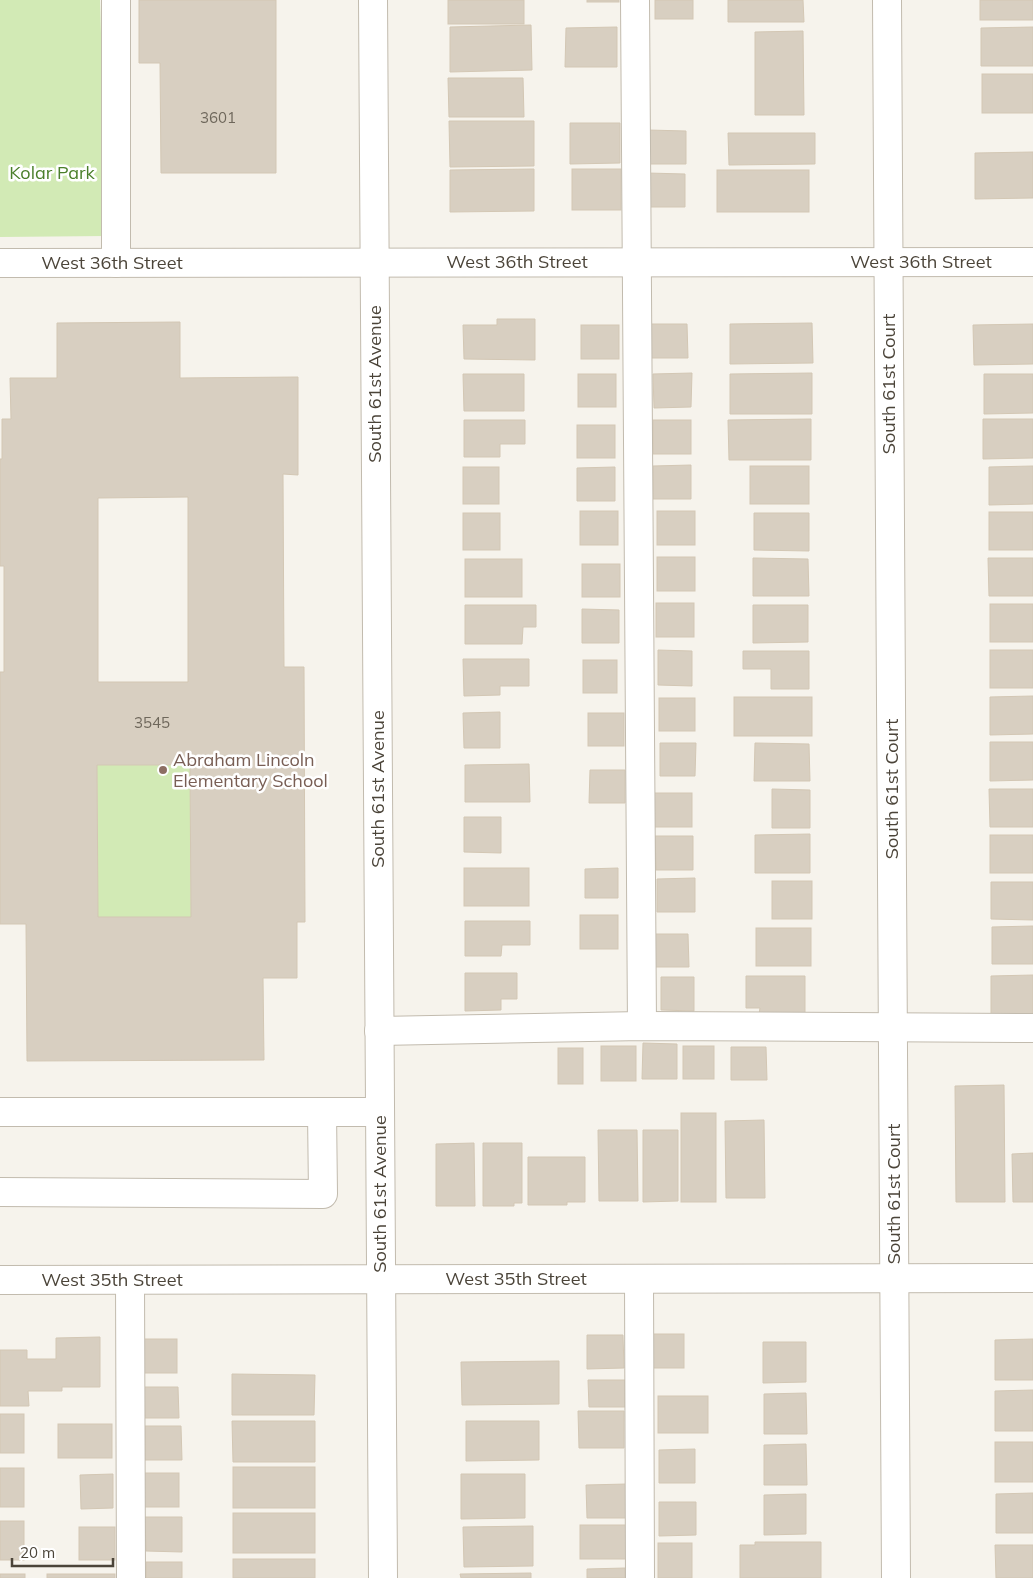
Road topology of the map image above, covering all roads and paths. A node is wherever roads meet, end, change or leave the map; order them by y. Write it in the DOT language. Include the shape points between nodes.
graph roads {
  1 [pos="116,0"];
  2 [pos="373,0"];
  3 [pos="635,0"];
  4 [pos="887,0"];
  5 [pos="637,262"];
  6 [pos="888,262"];
  7 [pos="1033,262"];
  8 [pos="0,263"];
  9 [pos="116,263"];
  10 [pos="374,263"];
  11 [pos="642,1026"];
  12 [pos="893,1028"];
  13 [pos="1033,1028"];
  14 [pos="379,1031"];
  15 [pos="0,1112"];
  16 [pos="322,1112"];
  17 [pos="379,1112"];
  18 [pos="0,1192"];
  19 [pos="1033,1278"];
  20 [pos="381,1279"];
  21 [pos="639,1279"];
  22 [pos="895,1279"];
  23 [pos="0,1280"];
  24 [pos="130,1280"];
  25 [pos="131,1578"];
  26 [pos="382,1578"];
  27 [pos="640,1578"];
  28 [pos="896,1578"];
  1 -- 9 [label="street"];
  2 -- 10 [label="street, South 61st Avenue"];
  3 -- 5 [label="street"];
  4 -- 6 [label="street, South 61st Court"];
  5 -- 6 [label="street, West 36th Street"];
  5 -- 10 [label="street, West 36th Street"];
  5 -- 11 [label="street"];
  6 -- 7 [label="street, West 36th Street"];
  6 -- 12 [label="street, South 61st Court"];
  8 -- 9 [label="street, West 36th Street"];
  9 -- 10 [label="street, West 36th Street"];
  10 -- 14 [label="street, South 61st Avenue"];
  11 -- 12 [label="street"];
  11 -- 14 [label="street"];
  12 -- 13 [label="street"];
  12 -- 22 [label="street, South 61st Court"];
  14 -- 17 [label="street, South 61st Avenue"];
  15 -- 16 [label="street"];
  16 -- 17 [label="street"];
  16 -- 18 [label="street" via="323,1194"];
  17 -- 20 [label="street, South 61st Avenue"];
  19 -- 22 [label="street, West 35th Street"];
  20 -- 21 [label="street, West 35th Street"];
  20 -- 24 [label="street, West 35th Street"];
  20 -- 26 [label="street, South 61st Avenue"];
  21 -- 22 [label="street, West 35th Street"];
  21 -- 27 [label="street"];
  22 -- 28 [label="street, South 61st Court"];
  23 -- 24 [label="street, West 35th Street"];
  24 -- 25 [label="street"];
}
